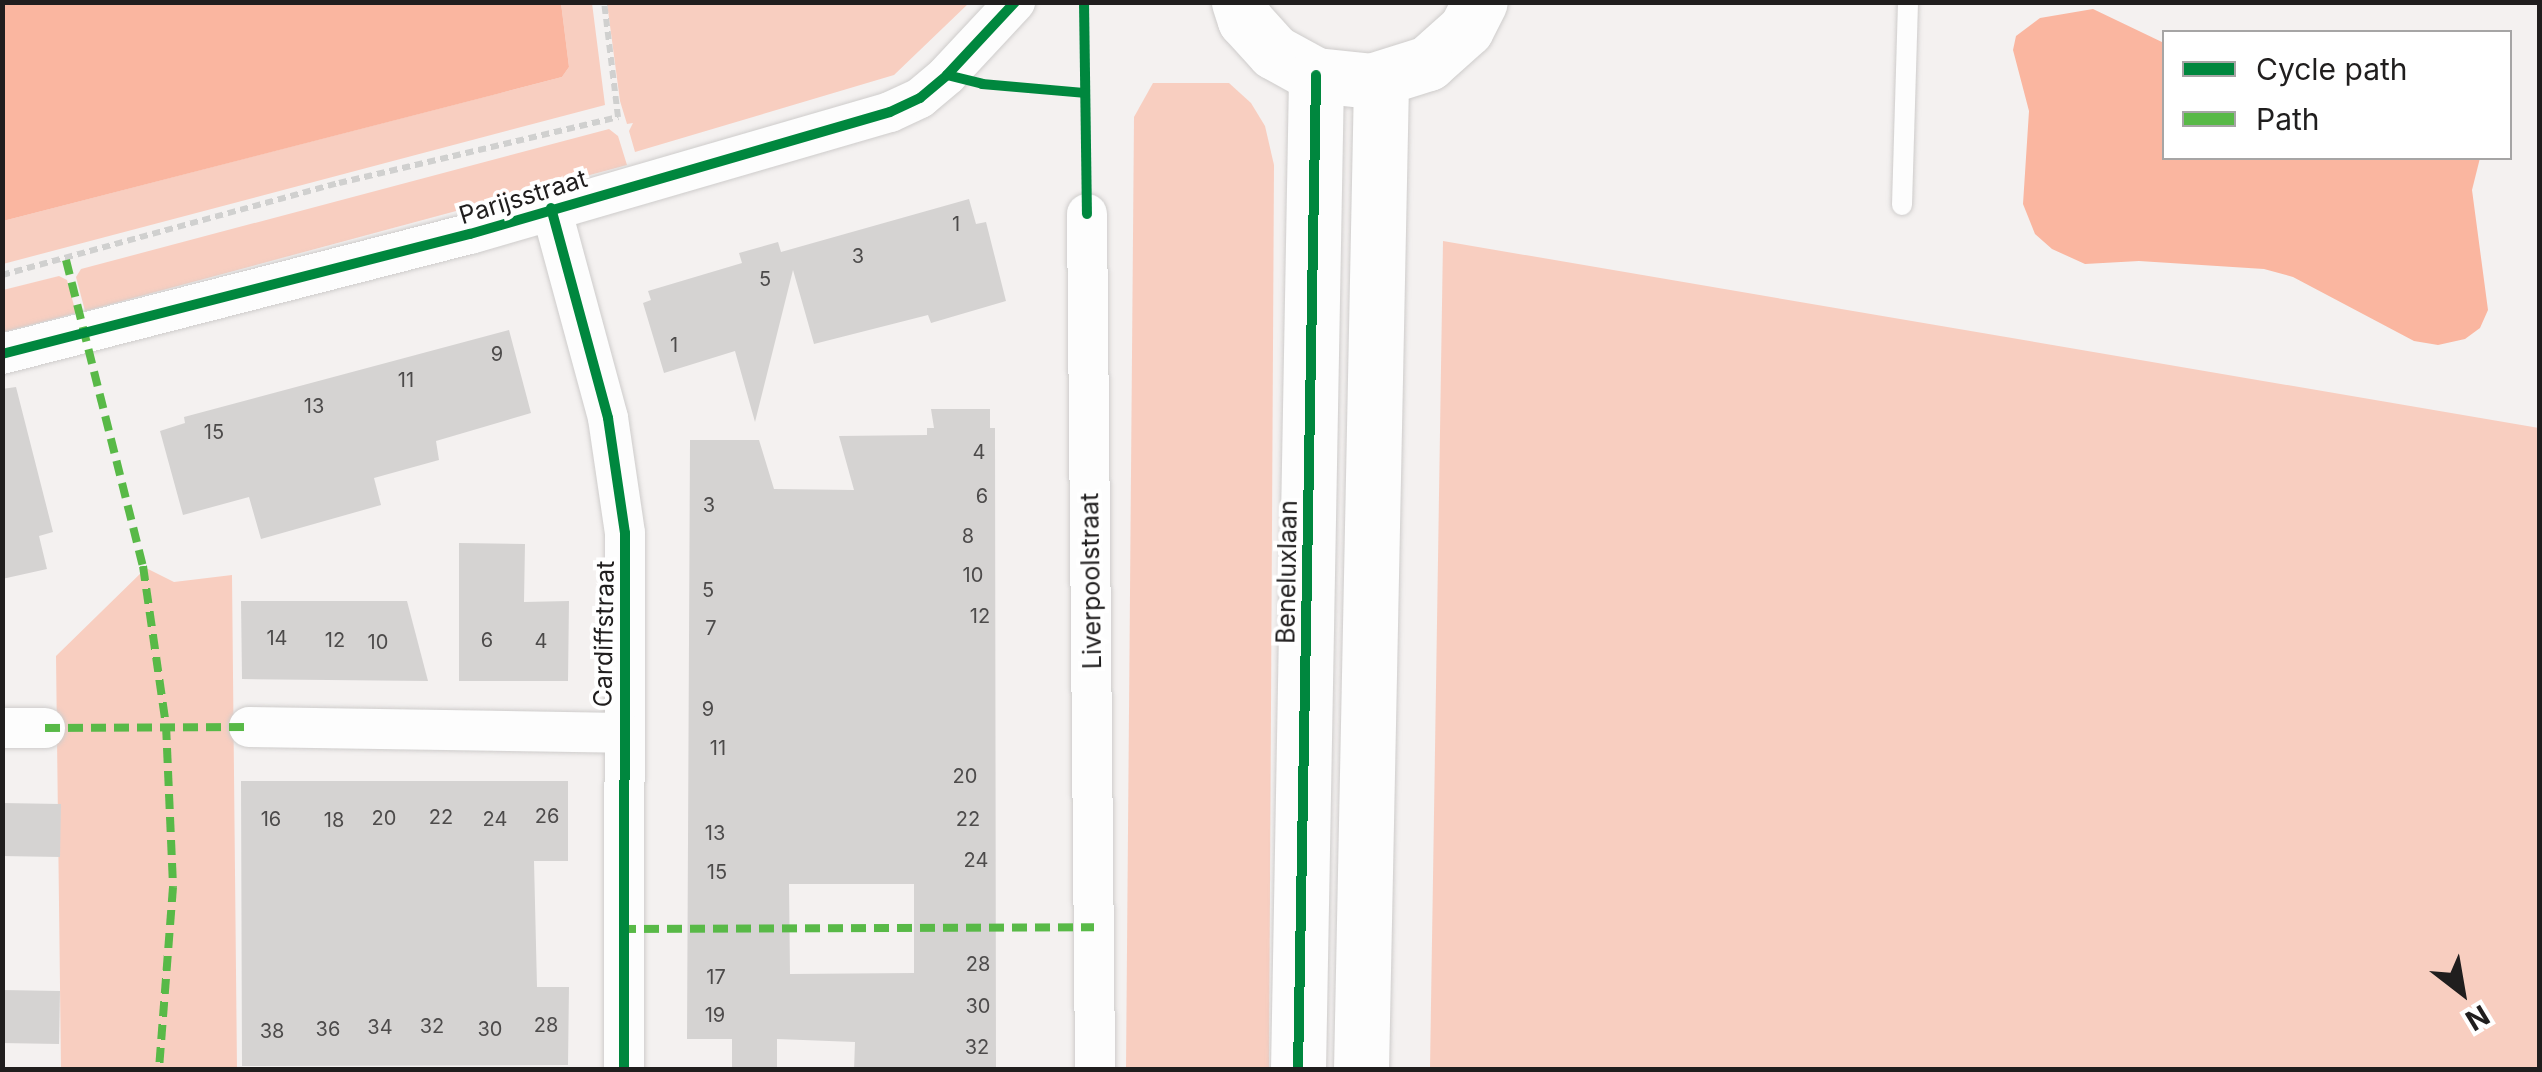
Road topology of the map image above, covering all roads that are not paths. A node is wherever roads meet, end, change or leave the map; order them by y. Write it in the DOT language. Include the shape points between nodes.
graph roads {
  1 [pos="1015,2"];
  2 [pos="1239,2"];
  3 [pos="1480,2"];
  4 [pos="1908,2"];
  5 [pos="1316,74"];
  6 [pos="1380,80"];
  7 [pos="1902,205"];
  8 [pos="551,208"];
  9 [pos="1087,214"];
  10 [pos="2,354"];
  11 [pos="2,728"];
  12 [pos="45,728"];
  13 [pos="248,728"];
  14 [pos="623,733"];
  15 [pos="624,1070"];
  16 [pos="1094,1070"];
  17 [pos="1298,1070"];
  18 [pos="1362,1070"];
  1 -- 8 [label="street, Parijsstraat" via="920,98 890,112"];
  2 -- 5 [label="street" via="1245,20 1274,52"];
  3 -- 6 [label="street" via="1466,29 1428,62"];
  4 -- 7 [label="lane"];
  5 -- 6 [label="street"];
  5 -- 17 [label="street, Beneluxlaan"];
  6 -- 18 [label="street"];
  8 -- 10 [label="street, Parijsstraat"];
  8 -- 14 [label="street, Cardiffstraat" via="608,418 625,533"];
  9 -- 16 [label="street, Liverpoolstraat"];
  11 -- 12 [label="street"];
  13 -- 14 [label="street, Cardiffstraat"];
  14 -- 15 [label="street, Cardiffstraat"];
}
